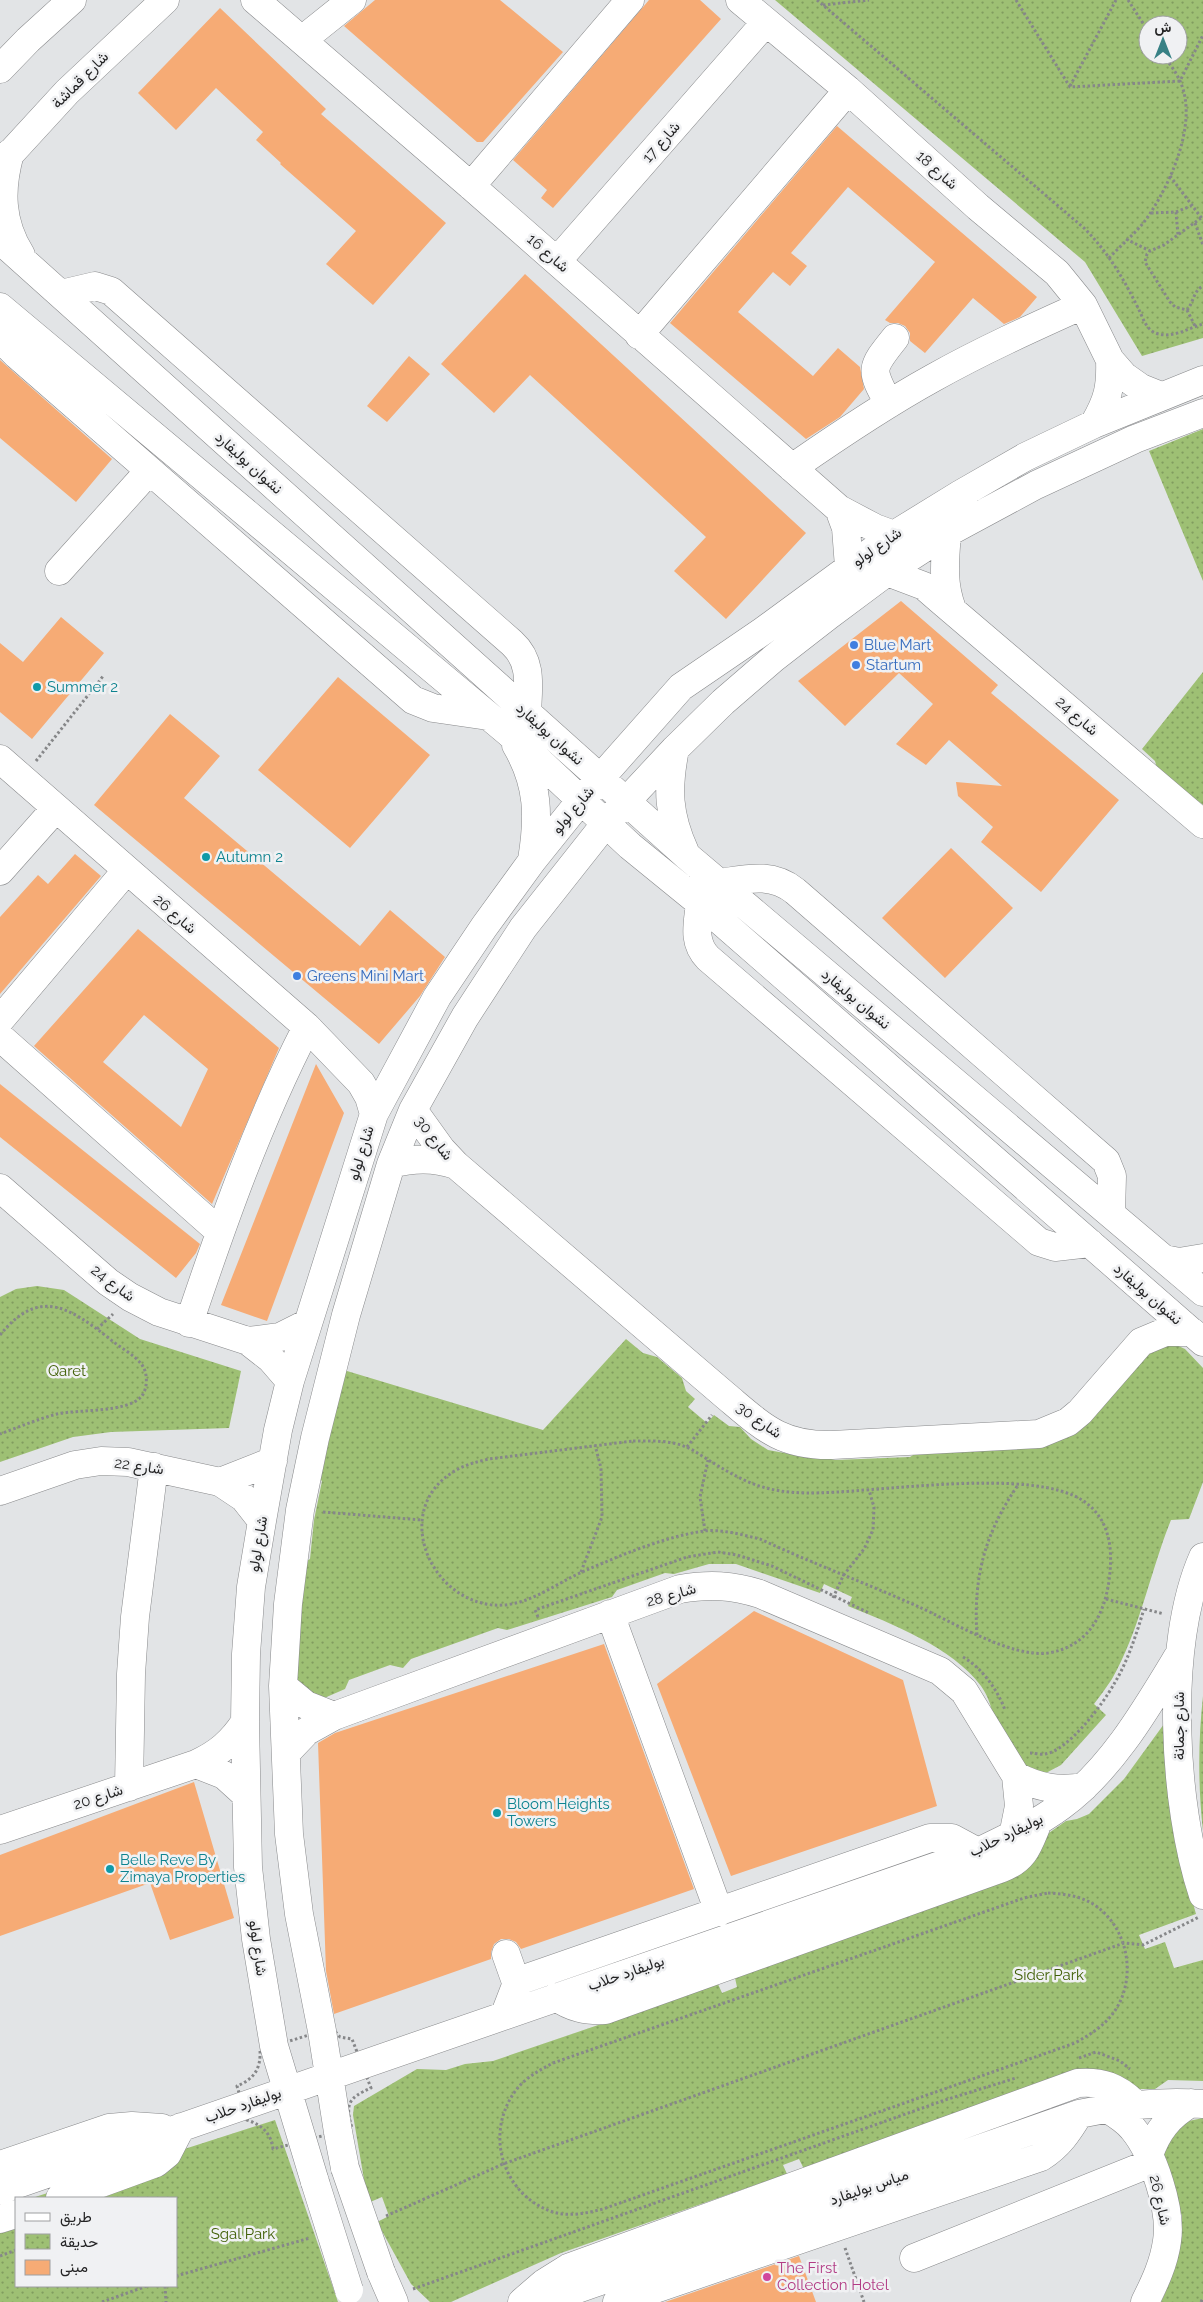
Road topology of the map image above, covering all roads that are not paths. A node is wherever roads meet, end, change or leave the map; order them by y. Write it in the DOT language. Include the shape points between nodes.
graph roads {
  1 [pos="72,0"];
  2 [pos="165,0"];
  3 [pos="255,0"];
  4 [pos="352,0"];
  5 [pos="630,0"];
  6 [pos="740,0"];
  7 [pos="766,22"];
  8 [pos="302,40"];
  9 [pos="0,69"];
  10 [pos="848,90"];
  11 [pos="5,159"];
  12 [pos="471,186"];
  13 [pos="0,240"];
  14 [pos="557,261"];
  15 [pos="26,263"];
  16 [pos="61,294"];
  17 [pos="1083,305"];
  18 [pos="0,307"];
  19 [pos="0,332"];
  20 [pos="639,334"];
  21 [pos="899,341"];
  22 [pos="1110,360"];
  23 [pos="1203,380"];
  24 [pos="1161,396"];
  25 [pos="894,401"];
  26 [pos="1203,412"];
  27 [pos="1094,424"];
  28 [pos="792,468"];
  29 [pos="149,472"];
  30 [pos="839,509"];
  31 [pos="947,533"];
  32 [pos="894,535"];
  33 [pos="849,567"];
  34 [pos="59,571"];
  35 [pos="887,572"];
  36 [pos="952,609"];
  37 [pos="527,713"];
  38 [pos="488,716"];
  39 [pos="509,734"];
  40 [pos="675,749"];
  41 [pos="0,759"];
  42 [pos="600,778"];
  43 [pos="582,800"];
  44 [pos="626,802"];
  45 [pos="56,808"];
  46 [pos="606,823"];
  47 [pos="1203,824"];
  48 [pos="687,856"];
  49 [pos="532,860"];
  50 [pos="0,871"];
  51 [pos="126,871"];
  52 [pos="719,883"];
  53 [pos="700,903"];
  54 [pos="0,1020"];
  55 [pos="307,1027"];
  56 [pos="0,1037"];
  57 [pos="400,1065"];
  58 [pos="349,1070"];
  59 [pos="413,1110"];
  60 [pos="374,1114"];
  61 [pos="391,1164"];
  62 [pos="456,1165"];
  63 [pos="0,1188"];
  64 [pos="1111,1213"];
  65 [pos="220,1232"];
  66 [pos="1090,1243"];
  67 [pos="1203,1258"];
  68 [pos="1164,1259"];
  69 [pos="1145,1292"];
  70 [pos="1203,1292"];
  71 [pos="188,1323"];
  72 [pos="308,1323"];
  73 [pos="1198,1337"];
  74 [pos="248,1341"];
  75 [pos="1140,1342"];
  76 [pos="290,1381"];
  77 [pos="273,1461"];
  78 [pos="154,1467"];
  79 [pos="220,1482"];
  80 [pos="0,1491"];
  81 [pos="262,1521"];
  82 [pos="1203,1557"];
  83 [pos="610,1614"];
  84 [pos="1180,1653"];
  85 [pos="283,1686"];
  86 [pos="334,1716"];
  87 [pos="245,1722"];
  88 [pos="286,1753"];
  89 [pos="196,1764"];
  90 [pos="1016,1776"];
  91 [pos="129,1787"];
  92 [pos="1084,1787"];
  93 [pos="246,1795"];
  94 [pos="1038,1822"];
  95 [pos="0,1830"];
  96 [pos="1013,1836"];
  97 [pos="978,1852"];
  98 [pos="1203,1895"];
  99 [pos="719,1912"];
  100 [pos="506,1954"];
  101 [pos="569,1964"];
  102 [pos="517,1985"];
  103 [pos="552,1999"];
  104 [pos="505,2014"];
  105 [pos="329,2076"];
  106 [pos="287,2090"];
  107 [pos="1197,2103"];
  108 [pos="1134,2104"];
  109 [pos="1106,2108"];
  110 [pos="1079,2114"];
  111 [pos="177,2128"];
  112 [pos="1150,2159"];
  113 [pos="0,2165"];
  114 [pos="0,2190"];
  115 [pos="63,2197"];
  116 [pos="15,2214"];
  117 [pos="0,2219"];
  118 [pos="914,2258"];
  119 [pos="351,2296"];
  120 [pos="404,2296"];
  121 [pos="522,2302"];
  122 [pos="540,2302"];
  123 [pos="617,2302"];
  124 [pos="1145,2302"];
  1 -- 9 [label="street"];
  2 -- 11 [label="street, شارع قماشة" via="67,92"];
  3 -- 8 [label="street, شارع 16"];
  4 -- 8 [label="street"];
  5 -- 12 [label="street"];
  6 -- 7 [label="street, شارع 18"];
  7 -- 10 [label="street, شارع 18"];
  7 -- 14 [label="street, شارع 17"];
  8 -- 12 [label="street, شارع 16"];
  10 -- 17 [label="street, شارع 18" via="1057,273"];
  10 -- 20 [label="street"];
  11 -- 15 [label="street" via="2,202 6,224"];
  12 -- 14 [label="street, شارع 16"];
  13 -- 15 [label="street, نشوان بوليفارد"];
  14 -- 20 [label="street, شارع 16"];
  15 -- 16 [label="street, نشوان بوليفارد"];
  16 -- 37 [label="street, نشوان بوليفارد"];
  16 -- 37 [label="street" via="95,286 111,291 512,643 524,656 527,665"];
  17 -- 22 [label="street, شارع 18"];
  17 -- 25 [label="street" via="1007,340"];
  18 -- 38 [label="street, نشوان بوليفارد"];
  19 -- 29 [label="street" via="17,355"];
  20 -- 28 [label="street, شارع 16"];
  21 -- 25 [label="street" via="886,368"];
  22 -- 24 [label="street, شارع 18" via="1141,388"];
  22 -- 27 [label="street, شارع 18" via="1111,382 1106,404"];
  23 -- 24 [label="street, شارع لولو"];
  24 -- 27 [label="street, شارع لولو"];
  25 -- 28 [label="street"];
  26 -- 31 [label="street, شارع لولو" via="1134,439 1036,485"];
  27 -- 32 [label="street, شارع لولو" via="1017,462"];
  28 -- 30 [label="street, شارع 16"];
  29 -- 34 [label="street"];
  29 -- 38 [label="street" via="413,700 434,708"];
  30 -- 32 [label="street, شارع 16"];
  30 -- 33 [label="street" via="846,528"];
  31 -- 35 [label="street, شارع لولو"];
  31 -- 36 [label="street" via="943,576"];
  32 -- 33 [label="street, شارع لولو"];
  33 -- 42 [label="street, شارع لولو" via="681,687"];
  35 -- 36 [label="street, شارع 24" via="924,586"];
  35 -- 40 [label="street, شارع لولو" via="774,658"];
  36 -- 47 [label="street, شارع 24"];
  37 -- 42 [label="street, نشوان بوليفارد"];
  38 -- 39 [label="street, نشوان بوليفارد"];
  39 -- 43 [label="street, نشوان بوليفارد"];
  39 -- 49 [label="street" via="526,762 536,794 537,828"];
  40 -- 44 [label="street, شارع لولو"];
  40 -- 48 [label="street" via="670,776 670,804 675,831"];
  41 -- 45 [label="street, شارع 26"];
  42 -- 43 [label="street, شارع لولو"];
  42 -- 44 [label="street, نشوان بوليفارد"];
  43 -- 46 [label="street, نشوان بوليفارد"];
  43 -- 49 [label="street, شارع لولو"];
  44 -- 46 [label="street, شارع لولو"];
  44 -- 48 [label="street, نشوان بوليفارد"];
  45 -- 50 [label="street"];
  45 -- 51 [label="street, شارع 26"];
  46 -- 53 [label="street, نشوان بوليفارد"];
  46 -- 59 [label="street, شارع لولو" via="523,928 464,1017"];
  48 -- 52 [label="street, نشوان بوليفارد"];
  49 -- 57 [label="street, شارع لولو" via="437,997"];
  51 -- 54 [label="street"];
  51 -- 55 [label="street, شارع 26"];
  52 -- 64 [label="street, نشوان بوليفارد"];
  52 -- 64 [label="street" via="765,877 795,891 1106,1161 1112,1176"];
  53 -- 66 [label="street, نشوان بوليفارد"];
  53 -- 66 [label="street" via="698,945 708,958 1039,1242 1056,1247"];
  55 -- 58 [label="street, شارع 26"];
  55 -- 65 [label="street" via="279,1083"];
  56 -- 65 [label="street"];
  57 -- 58 [label="street"];
  57 -- 60 [label="street, شارع لولو"];
  58 -- 60 [label="street, شارع 26" via="365,1090"];
  59 -- 61 [label="street, شارع لولو"];
  59 -- 62 [label="street, شارع 30"];
  60 -- 72 [label="street, شارع لولو"];
  61 -- 62 [label="street, شارع 30" via="435,1159"];
  61 -- 85 [label="street, شارع لولو" via="346,1315 300,1510 288,1604"];
  62 -- 75 [label="street, شارع 30" via="726,1396 773,1433 791,1441 812,1446 1039,1434 1068,1422 1080,1412"];
  63 -- 71 [label="street, شارع 24" via="130,1298"];
  64 -- 68 [label="street, نشوان بوليفارد"];
  65 -- 71 [label="street"];
  66 -- 69 [label="street, نشوان بوليفارد"];
  67 -- 68 [label="street" via="1179,1262"];
  68 -- 70 [label="street, نشوان بوليفارد"];
  69 -- 73 [label="street, نشوان بوليفارد"];
  69 -- 75 [label="street, شارع 30" via="1146,1317"];
  71 -- 74 [label="street, شارع 24"];
  72 -- 74 [label="street, شارع 24" via="280,1337"];
  72 -- 76 [label="street, شارع لولو"];
  73 -- 75 [label="street, شارع 30" via="1165,1332"];
  74 -- 76 [label="street, شارع 24" via="271,1359"];
  76 -- 77 [label="street, شارع لولو"];
  77 -- 79 [label="street"];
  77 -- 81 [label="street, شارع لولو"];
  78 -- 79 [label="street, شارع 22"];
  78 -- 80 [label="street, شارع 22" via="110,1461 76,1465"];
  78 -- 91 [label="street" via="135,1617"];
  79 -- 81 [label="street, شارع 22" via="244,1498"];
  81 -- 87 [label="street, شارع لولو" via="246,1654"];
  82 -- 84 [label="street, شارع جمانة" via="1184,1619"];
  83 -- 86 [label="street, شارع 28"];
  83 -- 90 [label="street, شارع 28" via="680,1589 721,1585 760,1594 953,1680 972,1703"];
  83 -- 99 [label="street"];
  84 -- 92 [label="street, بوليفارد حلاب" via="1130,1730"];
  84 -- 98 [label="street, شارع جمانة" via="1178,1724 1183,1811"];
  85 -- 86 [label="street" via="306,1705"];
  85 -- 88 [label="street, شارع لولو"];
  86 -- 88 [label="street, شارع 28" via="307,1731"];
  87 -- 89 [label="street, شارع 20" via="225,1748"];
  87 -- 93 [label="street, شارع لولو"];
  88 -- 105 [label="street, شارع لولو" via="289,1834 299,1914"];
  89 -- 91 [label="street, شارع 20"];
  89 -- 93 [label="street" via="224,1775"];
  90 -- 92 [label="street" via="1049,1789"];
  90 -- 96 [label="street, شارع 28" via="1019,1806"];
  91 -- 95 [label="street, شارع 20"];
  92 -- 94 [label="street, بوليفارد حلاب"];
  93 -- 106 [label="street, شارع لولو" via="248,1867 256,1939 274,2046"];
  94 -- 96 [label="street, بوليفارد حلاب"];
  94 -- 103 [label="street" via="1023,1855 1002,1868 605,2010 580,2009"];
  96 -- 97 [label="street, بوليفارد حلاب"];
  97 -- 99 [label="street" via="952,1838 930,1838"];
  97 -- 103 [label="street, بوليفارد حلاب"];
  99 -- 101 [label="street"];
  100 -- 102 [label="street"];
  101 -- 102 [label="street" via="524,1979"];
  101 -- 103 [label="street"];
  102 -- 104 [label="street"];
  103 -- 104 [label="street, بوليفارد حلاب"];
  104 -- 105 [label="street, بوليفارد حلاب"];
  105 -- 106 [label="street, بوليفارد حلاب"];
  105 -- 120 [label="street, شارع لولو, bridge" via="346,2168 381,2272"];
  106 -- 111 [label="street, بوليفارد حلاب"];
  106 -- 119 [label="street, شارع لولو, bridge"];
  107 -- 108 [label="street, مياس بوليفارد"];
  107 -- 112 [label="street, شارع 26" via="1176,2112 1164,2124 1155,2138"];
  108 -- 109 [label="street, مياس بوليفارد"];
  108 -- 121 [label="street" via="1111,2086 1095,2082 1078,2083 575,2265 556,2274"];
  109 -- 110 [label="street, مياس بوليفارد"];
  109 -- 112 [label="street, شارع 26" via="1132,2127"];
  110 -- 122 [label="street, مياس بوليفارد"];
  110 -- 123 [label="street" via="1063,2140 1041,2157"];
  111 -- 113 [label="street" via="109,2128"];
  111 -- 114 [label="street, بوليفارد حلاب"];
  111 -- 115 [label="street" via="167,2154 156,2163"];
  112 -- 118 [label="street"];
  112 -- 124 [label="street, شارع 26" via="1167,2215 1168,2239 1163,2262"];
  116 -- 117 [label="street"];
}
